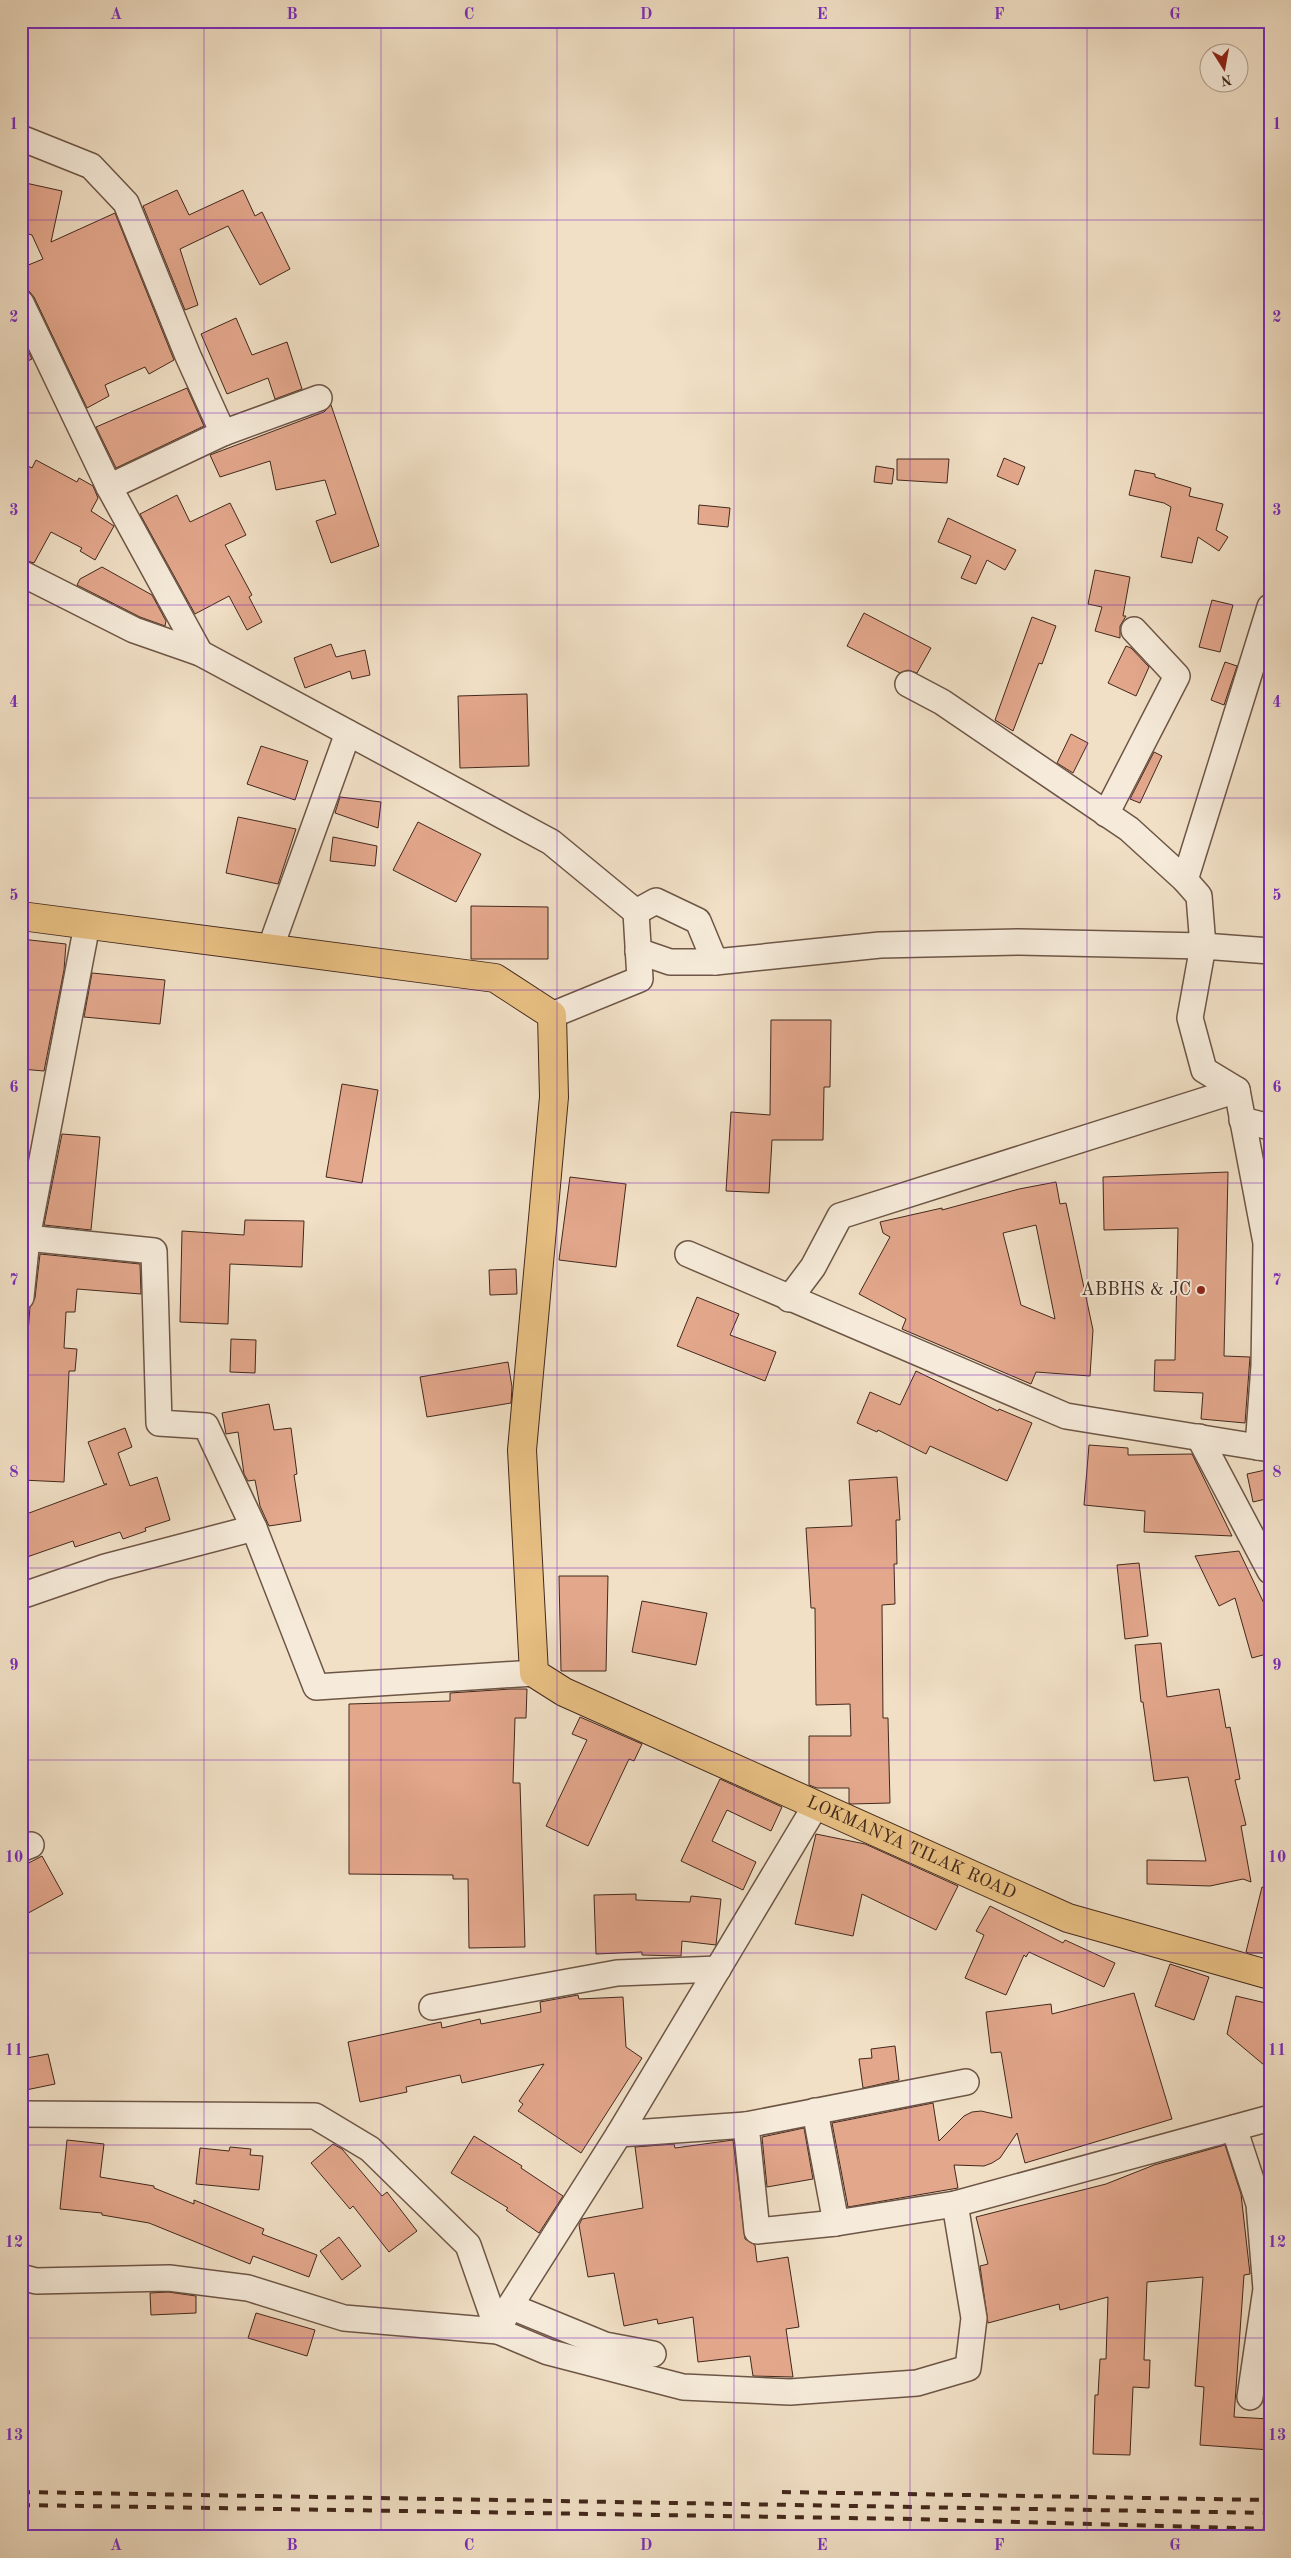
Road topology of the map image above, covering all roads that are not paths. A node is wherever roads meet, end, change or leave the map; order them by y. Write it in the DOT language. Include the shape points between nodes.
graph roads {
  1 [pos="21,138"];
  2 [pos="21,303"];
  3 [pos="320,398"];
  4 [pos="223,433"];
  5 [pos="109,487"];
  6 [pos="21,574"];
  7 [pos="1270,607"];
  8 [pos="1134,630"];
  9 [pos="200,653"];
  10 [pos="908,684"];
  11 [pos="348,733"];
  12 [pos="1106,814"];
  13 [pos="1185,880"];
  14 [pos="636,912"];
  15 [pos="21,916"];
  16 [pos="86,925"];
  17 [pos="1203,946"];
  18 [pos="270,949"];
  19 [pos="638,951"];
  20 [pos="1270,951"];
  21 [pos="715,962"];
  22 [pos="552,1015"];
  23 [pos="1237,1090"];
  24 [pos="1242,1120"];
  25 [pos="1270,1127"];
  26 [pos="27,1238"];
  27 [pos="688,1254"];
  28 [pos="22,1282"];
  29 [pos="789,1299"];
  30 [pos="1199,1437"];
  31 [pos="1264,1448"];
  32 [pos="254,1528"];
  33 [pos="1270,1571"];
  34 [pos="21,1596"];
  35 [pos="534,1673"];
  36 [pos="816,1805"];
  37 [pos="718,1969"];
  38 [pos="1270,1975"];
  39 [pos="432,2007"];
  40 [pos="966,2082"];
  41 [pos="815,2111"];
  42 [pos="21,2114"];
  43 [pos="1270,2118"];
  44 [pos="746,2125"];
  45 [pos="1234,2128"];
  46 [pos="619,2134"];
  47 [pos="955,2204"];
  48 [pos="836,2223"];
  49 [pos="21,2278"];
  50 [pos="510,2306"];
  51 [pos="498,2331"];
  52 [pos="653,2354"];
  53 [pos="1250,2397"];
  1 -- 4 [label="street" via="92,166 126,202"];
  2 -- 5 [label="street"];
  3 -- 4 [label="street"];
  4 -- 5 [label="street"];
  5 -- 9 [label="street"];
  6 -- 9 [label="street" via="134,630"];
  7 -- 13 [label="street"];
  8 -- 12 [label="street" via="1177,676"];
  9 -- 11 [label="street"];
  10 -- 12 [label="street" via="942,702"];
  11 -- 14 [label="street" via="551,842"];
  11 -- 18 [label="street"];
  12 -- 13 [label="street" via="1129,829"];
  13 -- 17 [label="street" via="1199,896"];
  14 -- 19 [label="street"];
  14 -- 21 [label="street" via="656,901 698,921"];
  15 -- 16 [label="main road"];
  16 -- 18 [label="main road"];
  16 -- 26 [label="street"];
  17 -- 20 [label="street"];
  17 -- 21 [label="street" via="1019,942 880,944"];
  17 -- 23 [label="street" via="1190,1018 1204,1070"];
  18 -- 22 [label="main road" via="495,978"];
  19 -- 21 [label="street" via="670,962"];
  19 -- 22 [label="street" via="640,979"];
  22 -- 35 [label="main road" via="554,1097 522,1450"];
  23 -- 24 [label="street"];
  23 -- 29 [label="street" via="840,1216 812,1268"];
  24 -- 25 [label="street"];
  24 -- 31 [label="street" via="1266,1243"];
  26 -- 28 [label="street"];
  26 -- 32 [label="street" via="154,1251 159,1423 206,1426"];
  27 -- 29 [label="street"];
  29 -- 30 [label="street" via="1066,1416"];
  30 -- 31 [label="street"];
  30 -- 33 [label="street"];
  32 -- 34 [label="street" via="105,1567"];
  32 -- 35 [label="street" via="316,1687"];
  35 -- 36 [label="main road, LOKMANYA TILAK ROAD" via="564,1692"];
  36 -- 37 [label="street"];
  36 -- 38 [label="main road, LOKMANYA TILAK ROAD" via="1068,1918"];
  37 -- 39 [label="street" via="617,1973"];
  37 -- 46 [label="street"];
  40 -- 41 [label="street"];
  41 -- 44 [label="street"];
  41 -- 48 [label="street"];
  42 -- 51 [label="street" via="315,2116 370,2149 468,2245"];
  43 -- 45 [label="street"];
  44 -- 46 [label="street"];
  44 -- 48 [label="street" via="757,2231"];
  45 -- 47 [label="street"];
  45 -- 53 [label="street" via="1260,2204 1266,2289"];
  46 -- 50 [label="street"];
  47 -- 48 [label="street"];
  47 -- 51 [label="street" via="974,2318 968,2368 916,2383 790,2392 683,2387 548,2352"];
  49 -- 51 [label="street" via="169,2278 248,2288 344,2318"];
  50 -- 51 [label="street"];
  50 -- 52 [label="street" via="605,2345"];
}
